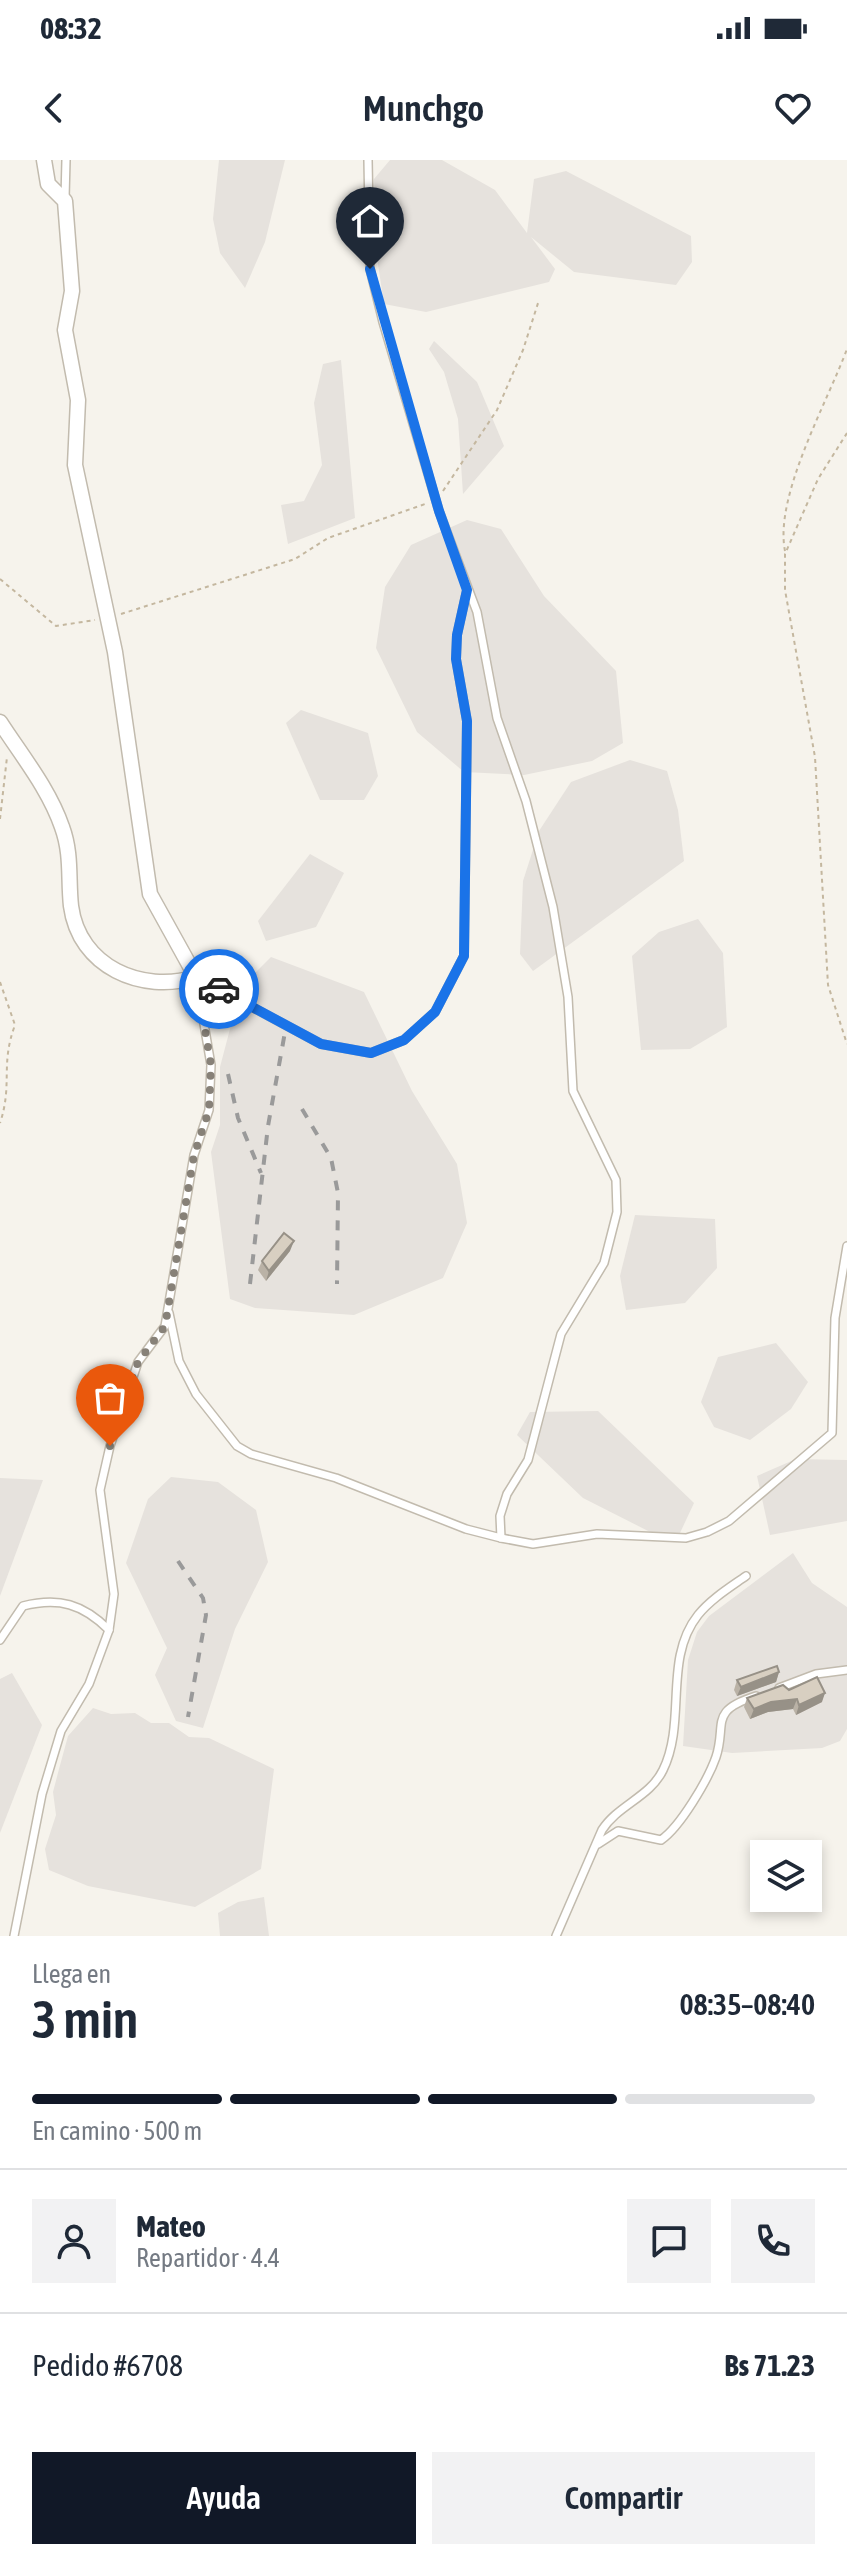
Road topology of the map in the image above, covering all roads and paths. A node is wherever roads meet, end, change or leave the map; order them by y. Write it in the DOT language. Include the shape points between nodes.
graph roads {
  1 [pos="44,160"];
  2 [pos="66,160"];
  3 [pos="368,160"];
  4 [pos="65,201"];
  5 [pos="539,300"];
  6 [pos="847,349"];
  7 [pos="847,433"];
  8 [pos="435,499"];
  9 [pos="785,554"];
  10 [pos="0,579"];
  11 [pos="467,590"];
  12 [pos="106,618"];
  13 [pos="0,722"];
  14 [pos="9,736"];
  15 [pos="0,819"];
  16 [pos="196,977"];
  17 [pos="0,982"];
  18 [pos="847,1044"];
  19 [pos="0,1123"];
  20 [pos="847,1246"];
  21 [pos="168,1307"];
  22 [pos="501,1538"];
  23 [pos="746,1576"];
  24 [pos="109,1630"];
  25 [pos="0,1640"];
  26 [pos="847,1670"];
  27 [pos="596,1845"];
  28 [pos="14,1936"];
  29 [pos="556,1936"];
  1 -- 4 [label="street" via="48,184"];
  2 -- 4 [label="lane"];
  3 -- 8 [label="lane" via="370,269"];
  4 -- 12 [label="street" via="72,291 65,330 78,400 75,465"];
  5 -- 8 [label="path" via="497,410"];
  6 -- 9 [label="path" via="800,462 781,531"];
  7 -- 9 [label="path" via="818,479"];
  8 -- 11 [label="lane"];
  8 -- 12 [label="path" via="328,538 295,559"];
  9 -- 18 [label="path" via="785,590 815,757 828,985"];
  10 -- 12 [label="path" via="56,626"];
  11 -- 16 [label="lane" via="456,659 467,721 464,956 435,1012 404,1040 371,1053 321,1044"];
  11 -- 22 [label="lane" via="477,612 497,718 526,801 553,907 568,997 573,1091 616,1180 617,1212 604,1263 561,1334 528,1460 500,1516"];
  12 -- 16 [label="street" via="150,894"];
  13 -- 14 [label="street"];
  14 -- 15 [label="path"];
  14 -- 16 [label="street" via="63,829 74,916 98,959 129,979 175,984"];
  16 -- 21 [label="lane" via="211,1065 209,1110 194,1155"];
  17 -- 19 [label="path" via="15,1025 2,1045 6,1105"];
  20 -- 22 [label="lane" via="835,1318 835,1418 824,1443 729,1521 707,1532 686,1538 597,1534 533,1544"];
  21 -- 22 [label="lane" via="179,1361 196,1394 237,1446"];
  21 -- 24 [label="lane" via="165,1326 138,1362 100,1490 114,1594"];
  23 -- 27 [label="lane" via="711,1602 687,1632 663,1770 653,1786 612,1815"];
  24 -- 25 [label="lane" via="82,1608 60,1600 23,1606"];
  24 -- 28 [label="lane" via="89,1684 61,1731 42,1794"];
  26 -- 27 [label="lane" via="808,1677 728,1710 718,1724 716,1757 675,1831 661,1840 618,1831"];
  27 -- 29 [label="lane"];
}
